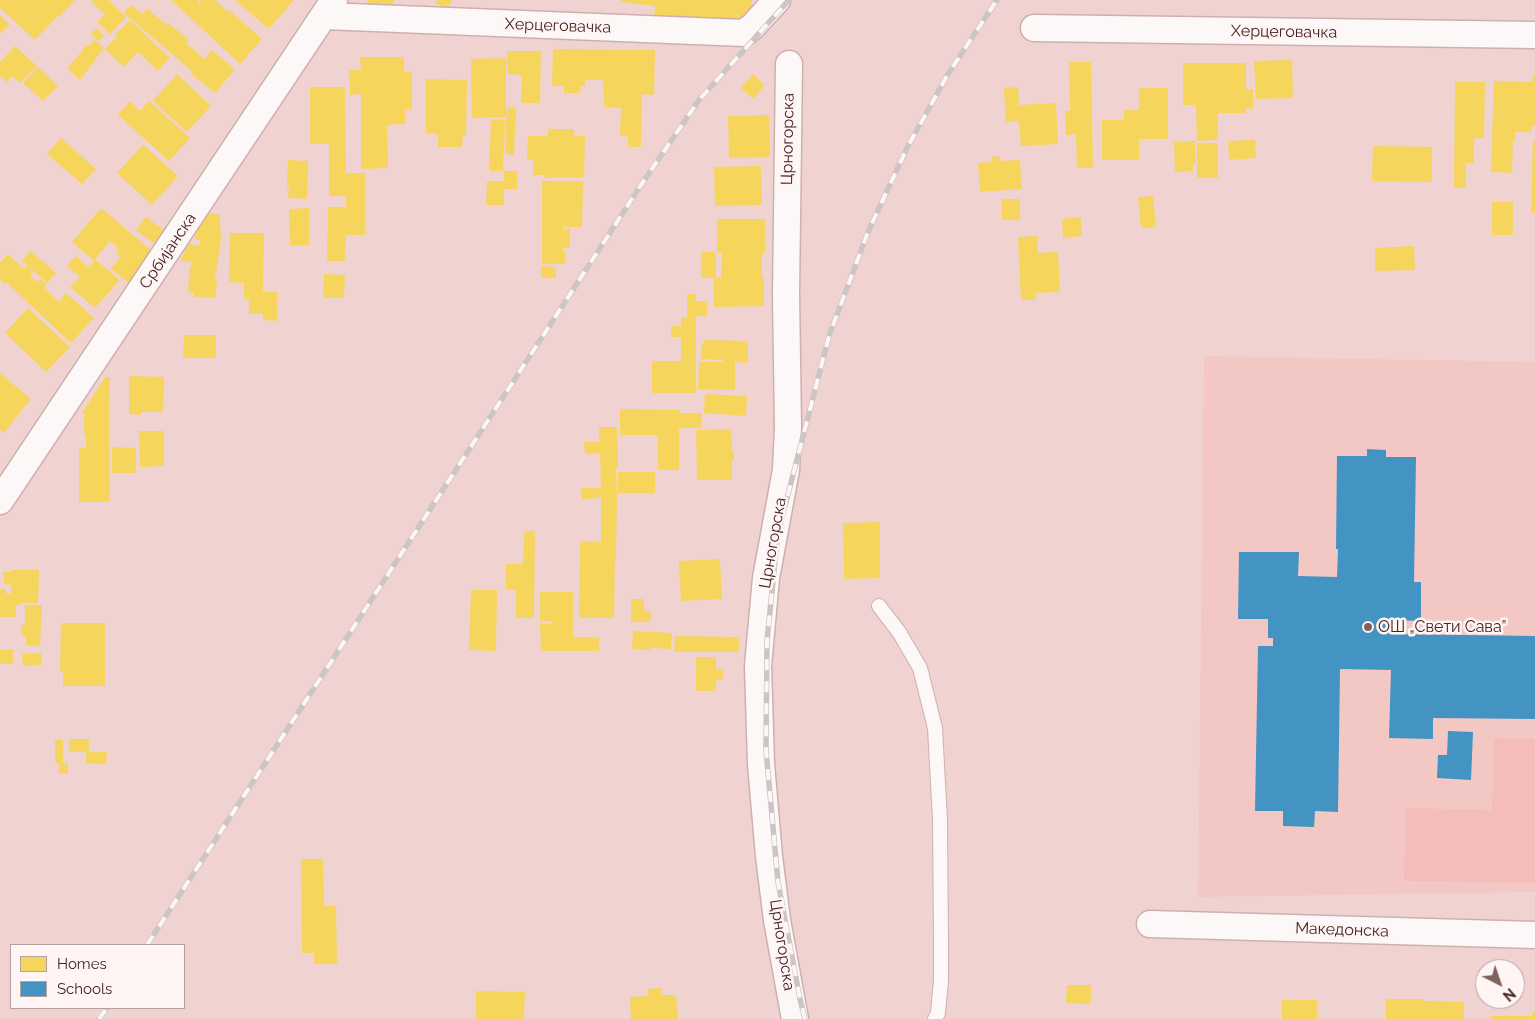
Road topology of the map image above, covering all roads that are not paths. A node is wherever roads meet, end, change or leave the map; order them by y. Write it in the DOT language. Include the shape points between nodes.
graph roads {
  1 [pos="777,0"];
  2 [pos="330,8"];
  3 [pos="1034,28"];
  4 [pos="1535,35"];
  5 [pos="789,64"];
  6 [pos="0,500"];
  7 [pos="879,606"];
  8 [pos="1150,924"];
  9 [pos="1535,935"];
  10 [pos="795,1019"];
  11 [pos="935,1019"];
  1 -- 2 [label="street, Херцеговачка" via="744,33"];
  2 -- 6 [label="street, Србијанска"];
  3 -- 4 [label="street, Херцеговачка"];
  5 -- 10 [label="street, Црногорска" via="786,470 766,578 758,666 761,764 769,856"];
  7 -- 11 [label="lane" via="920,668 935,728 940,820 941,980"];
  8 -- 9 [label="street, Македонска"];
}
